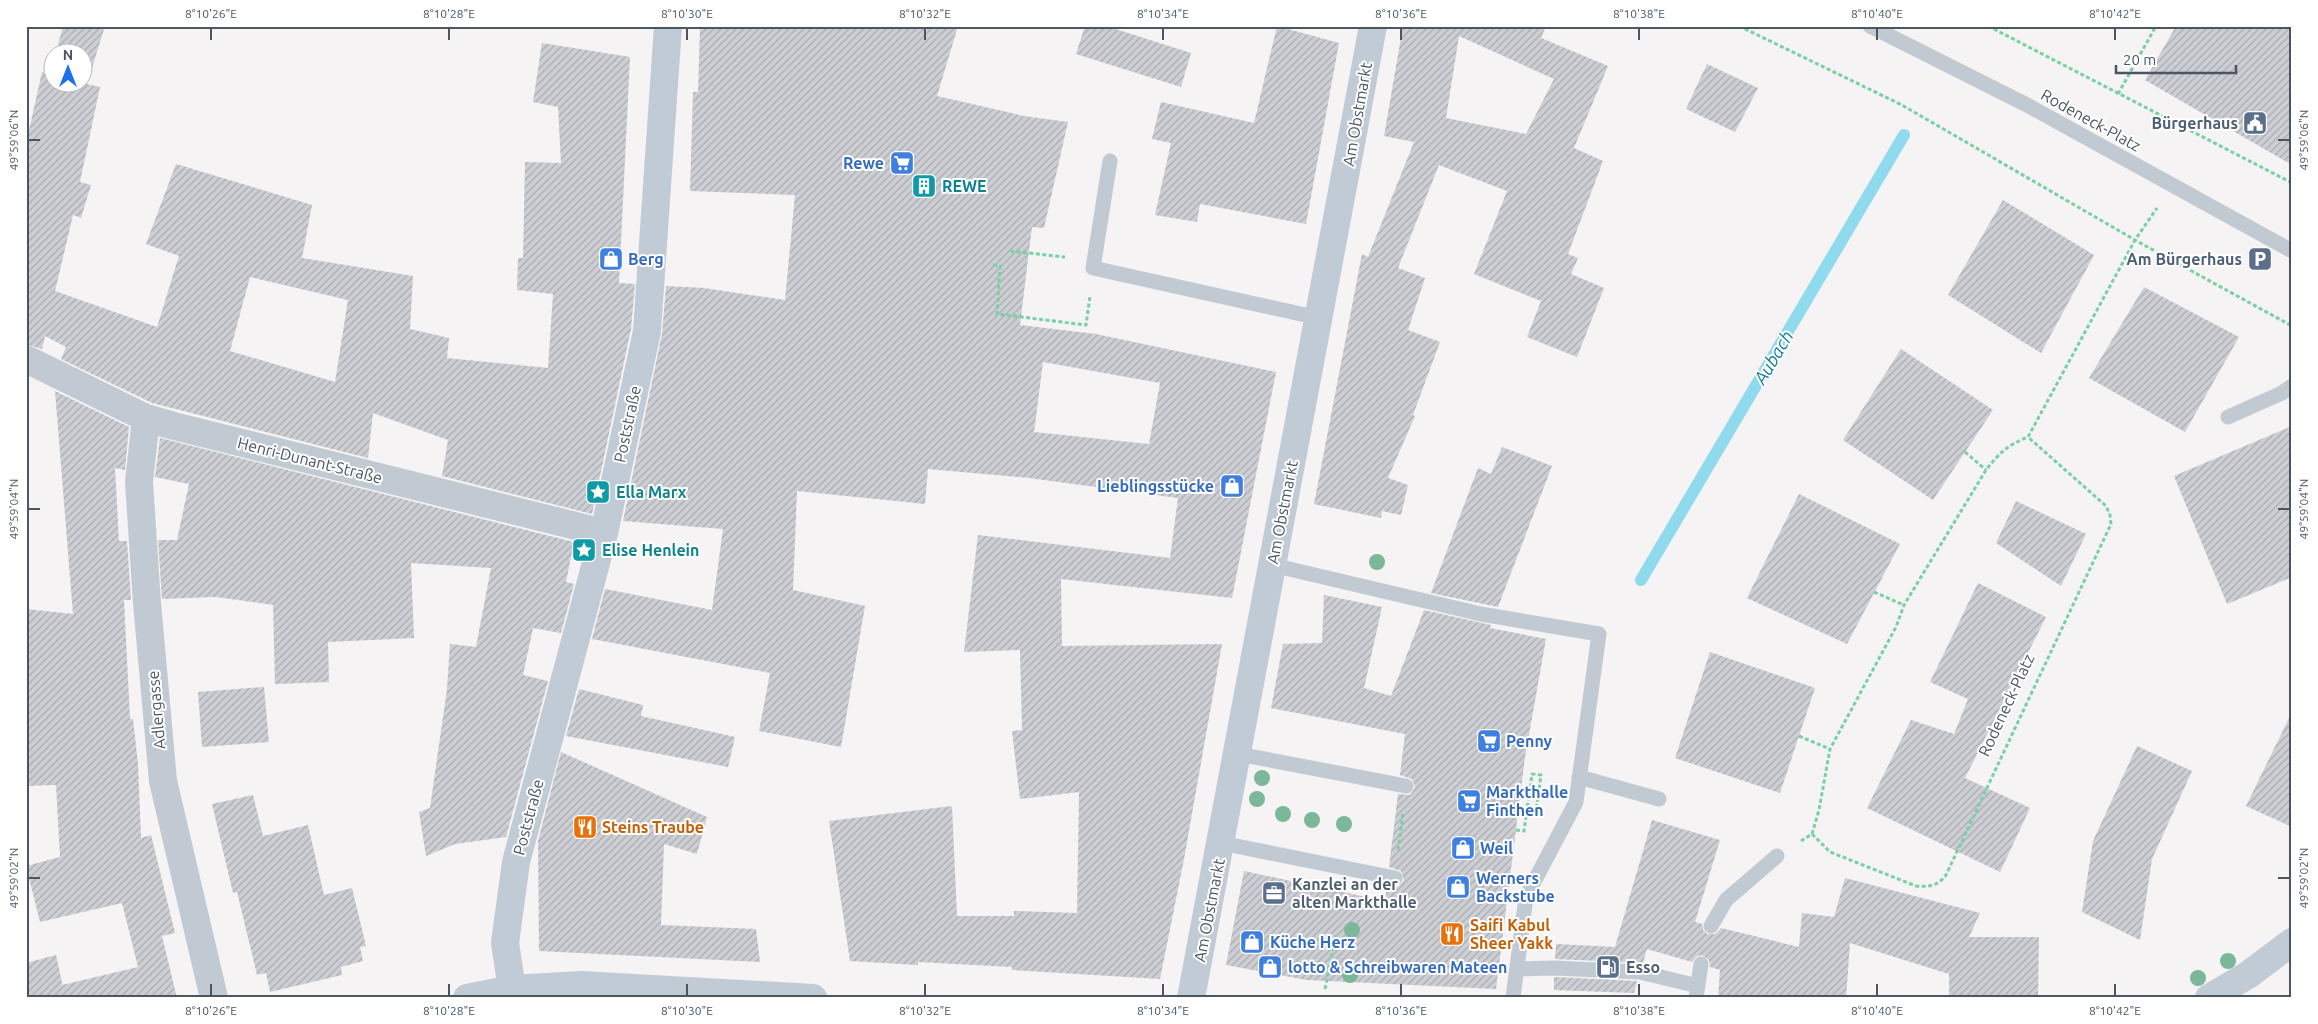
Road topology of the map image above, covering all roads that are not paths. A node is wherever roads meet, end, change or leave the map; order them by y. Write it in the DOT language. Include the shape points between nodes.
graph roads {
  1 [pos="668,26"];
  2 [pos="1373,26"];
  3 [pos="1870,26"];
  4 [pos="1110,161"];
  5 [pos="2292,250"];
  6 [pos="1320,318"];
  7 [pos="26,360"];
  8 [pos="2292,386"];
  9 [pos="2228,416"];
  10 [pos="146,418"];
  11 [pos="604,533"];
  12 [pos="1272,565"];
  13 [pos="1238,754"];
  14 [pos="1580,777"];
  15 [pos="1406,786"];
  16 [pos="1659,798"];
  17 [pos="1221,843"];
  18 [pos="1777,856"];
  19 [pos="1395,878"];
  20 [pos="1711,926"];
  21 [pos="2292,942"];
  22 [pos="1701,964"];
  23 [pos="1517,969"];
  24 [pos="1697,992"];
  25 [pos="512,993"];
  26 [pos="214,998"];
  27 [pos="467,998"];
  28 [pos="813,998"];
  29 [pos="1191,998"];
  30 [pos="1513,998"];
  31 [pos="2209,998"];
  1 -- 11 [label="main road, Poststraße" via="647,332"];
  2 -- 6 [label="main road, Am Obstmarkt"];
  3 -- 5 [label="lane, Rodeneck-Platz" via="2027,105"];
  4 -- 6 [label="lane" via="1093,268"];
  6 -- 12 [label="main road, Am Obstmarkt"];
  7 -- 10 [label="street, Henri-Dunant-Straße"];
  8 -- 9 [label="lane"];
  10 -- 11 [label="street, Henri-Dunant-Straße"];
  10 -- 26 [label="street, Adlergasse" via="138,482 163,781"];
  11 -- 25 [label="main road, Poststraße" via="516,862 505,943"];
  12 -- 13 [label="main road, Am Obstmarkt"];
  12 -- 14 [label="lane" via="1481,614 1599,634"];
  13 -- 15 [label="lane"];
  13 -- 17 [label="main road, Am Obstmarkt"];
  14 -- 16 [label="lane"];
  14 -- 23 [label="lane" via="1576,802 1526,897"];
  17 -- 19 [label="lane"];
  17 -- 29 [label="main road, Am Obstmarkt"];
  18 -- 20 [label="lane" via="1726,900"];
  21 -- 31 [label="main road"];
  22 -- 24 [label="lane"];
  23 -- 24 [label="lane" via="1640,972"];
  23 -- 30 [label="lane"];
  25 -- 27 [label="main road"];
  25 -- 28 [label="main road" via="581,985"];
}
